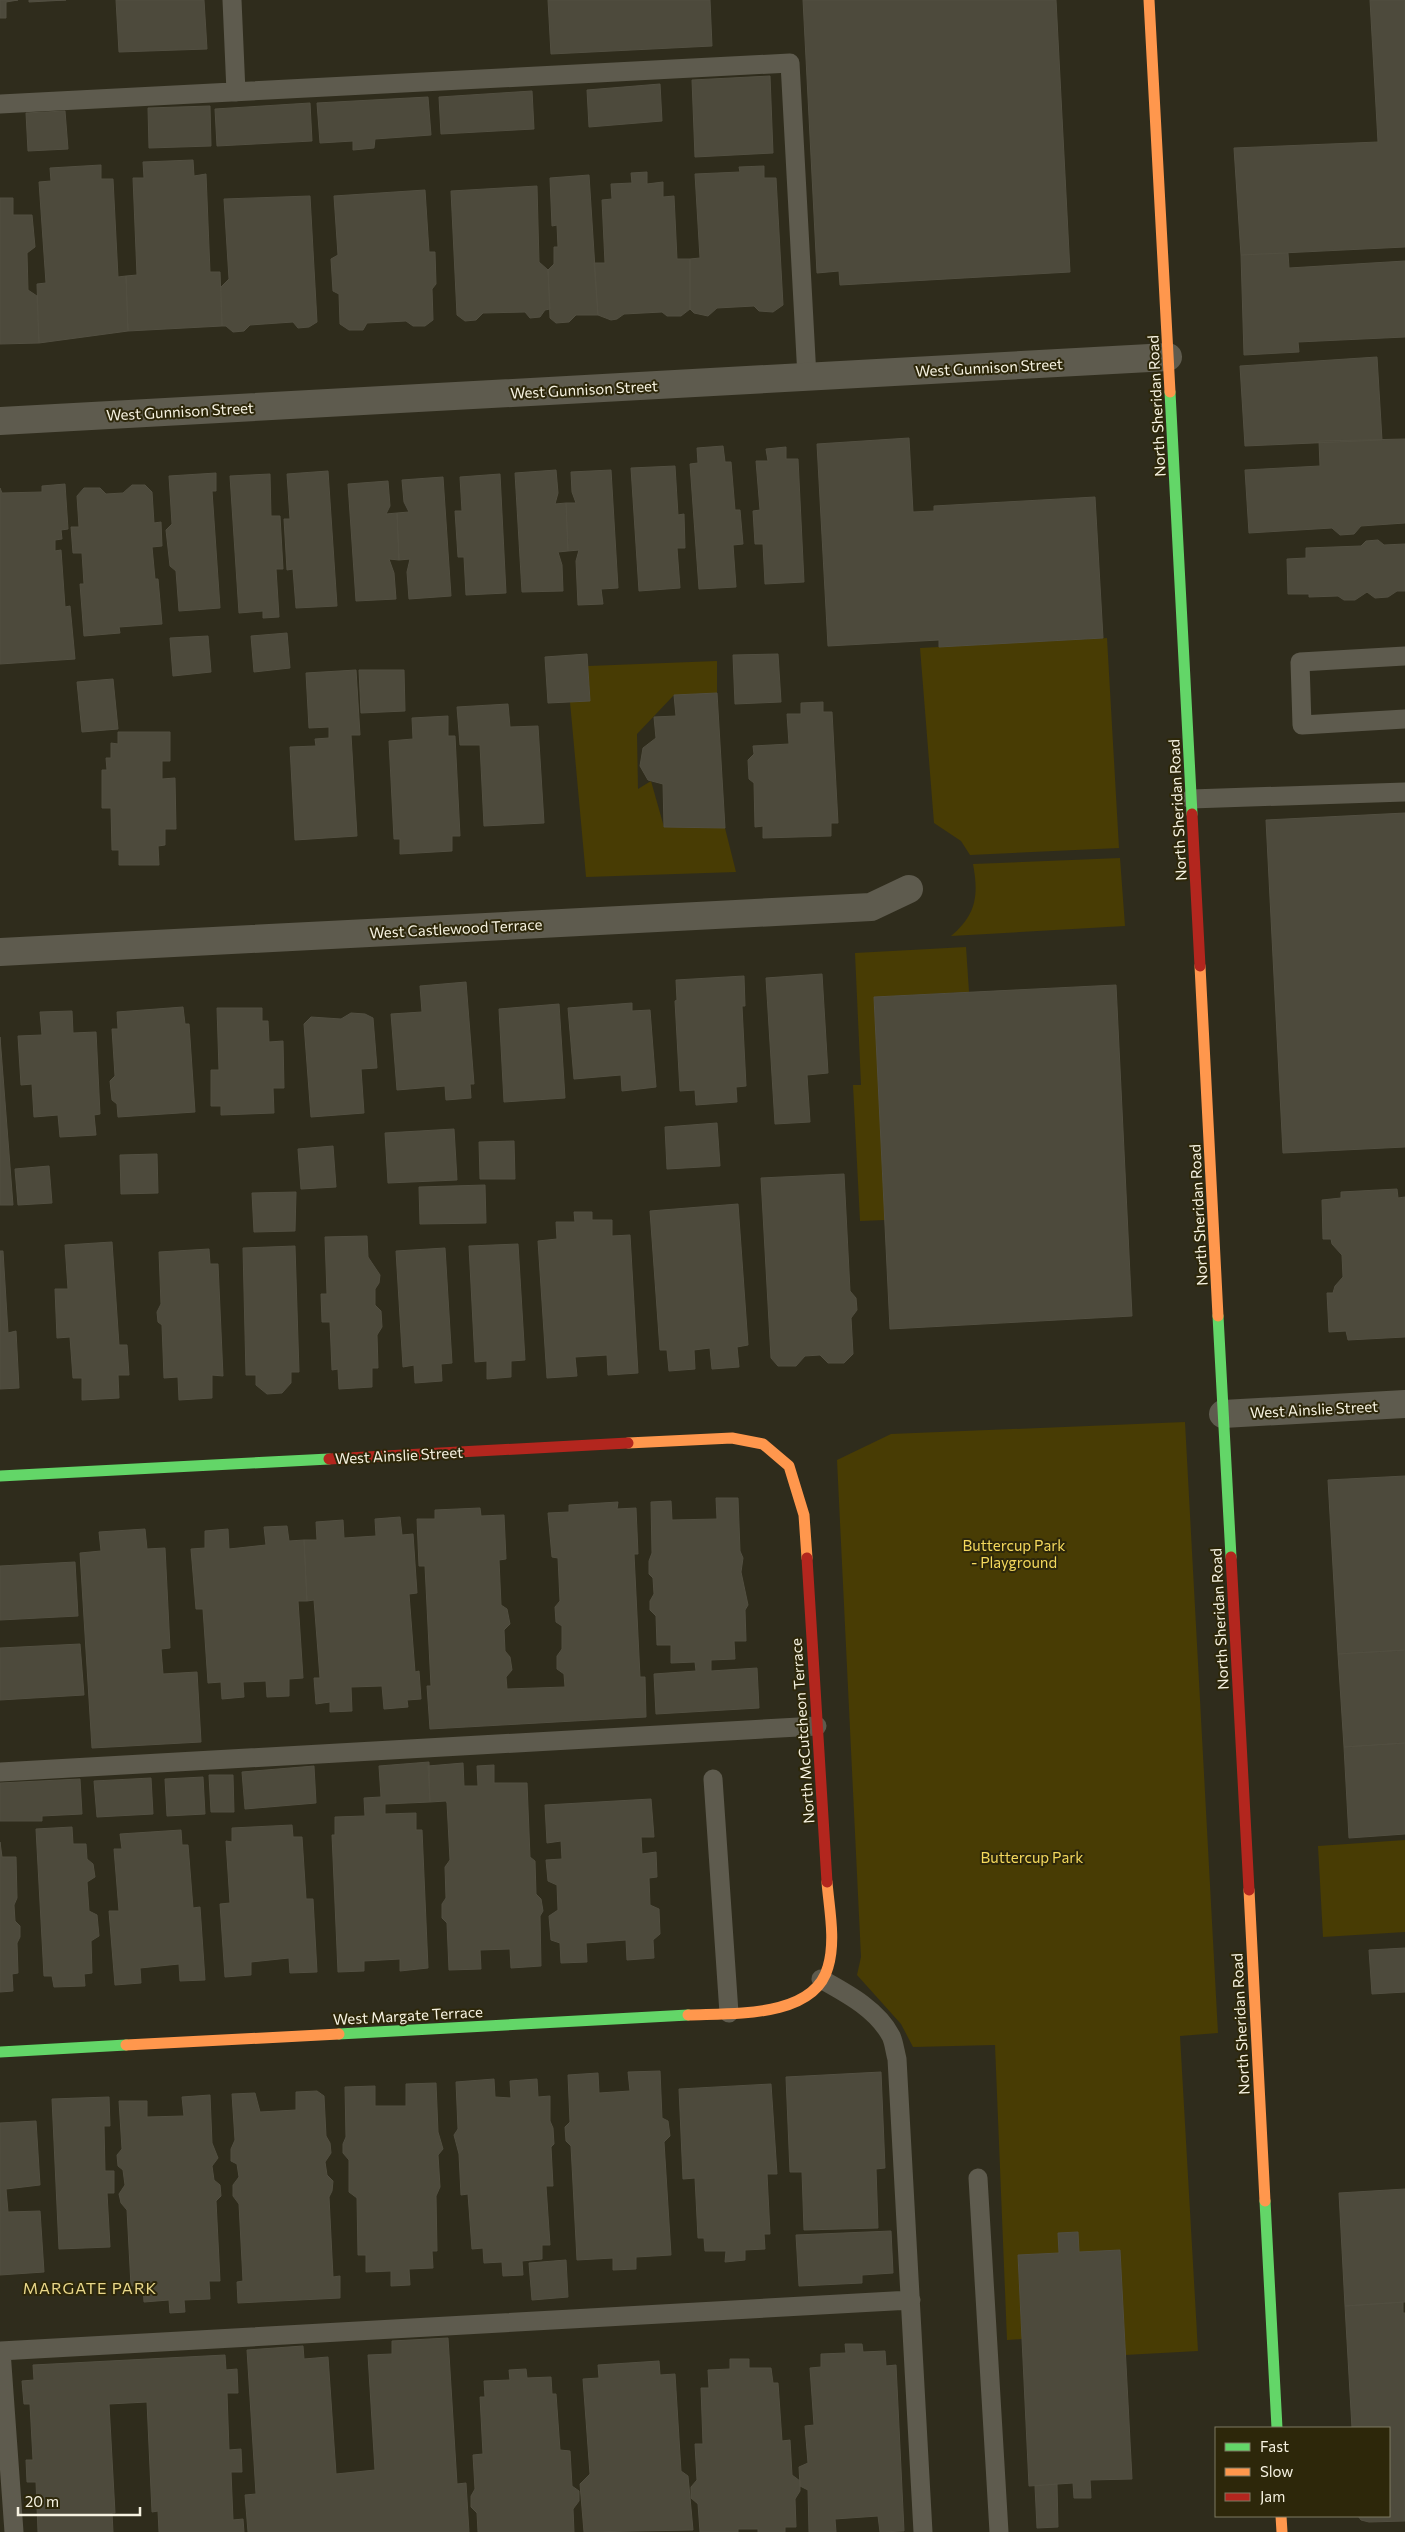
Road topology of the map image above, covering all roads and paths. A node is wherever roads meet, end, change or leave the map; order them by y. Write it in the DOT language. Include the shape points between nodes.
graph roads {
  1 [pos="232,0"];
  2 [pos="1150,0"];
  3 [pos="236,92"];
  4 [pos="0,104"];
  5 [pos="1168,356"];
  6 [pos="807,377"];
  7 [pos="0,422"];
  8 [pos="1405,656"];
  9 [pos="1405,719"];
  10 [pos="1405,792"];
  11 [pos="1191,799"];
  12 [pos="908,889"];
  13 [pos="0,952"];
  14 [pos="1405,1404"];
  15 [pos="1223,1414"];
  16 [pos="789,1466"];
  17 [pos="0,1476"];
  18 [pos="817,1726"];
  19 [pos="0,1772"];
  20 [pos="713,1779"];
  21 [pos="817,1985"];
  22 [pos="730,2013"];
  23 [pos="0,2052"];
  24 [pos="978,2178"];
  25 [pos="911,2300"];
  26 [pos="1,2351"];
  27 [pos="1277,2427"];
  28 [pos="1281,2517"];
  29 [pos="14,2532"];
  30 [pos="923,2532"];
  31 [pos="999,2532"];
  32 [pos="1282,2532"];
  1 -- 3 [label="lane"];
  2 -- 5 [label="main road, North Sheridan Road"];
  3 -- 4 [label="lane"];
  3 -- 6 [label="lane" via="790,63"];
  5 -- 6 [label="street, West Gunnison Street"];
  5 -- 11 [label="main road, North Sheridan Road"];
  6 -- 7 [label="street, West Gunnison Street"];
  8 -- 9 [label="lane" via="1300,662 1302,725"];
  10 -- 11 [label="lane"];
  11 -- 15 [label="main road, North Sheridan Road"];
  12 -- 13 [label="street, West Castlewood Terrace" via="871,906"];
  14 -- 15 [label="street, West Ainslie Street"];
  15 -- 27 [label="main road, North Sheridan Road"];
  16 -- 17 [label="main road, West Ainslie Street" via="763,1444 732,1438"];
  16 -- 18 [label="main road, North McCutcheon Terrace" via="804,1515"];
  18 -- 19 [label="lane"];
  18 -- 21 [label="main road, North McCutcheon Terrace" via="831,1944 828,1970"];
  20 -- 22 [label="lane"];
  21 -- 22 [label="main road, West Margate Terrace" via="793,2004 768,2011"];
  21 -- 25 [label="lane" via="858,2001 891,2036 897,2059"];
  22 -- 23 [label="main road, West Margate Terrace"];
  24 -- 31 [label="lane"];
  25 -- 26 [label="lane"];
  25 -- 30 [label="lane"];
  26 -- 29 [label="lane"];
  28 -- 32 [label="main road"];
}
